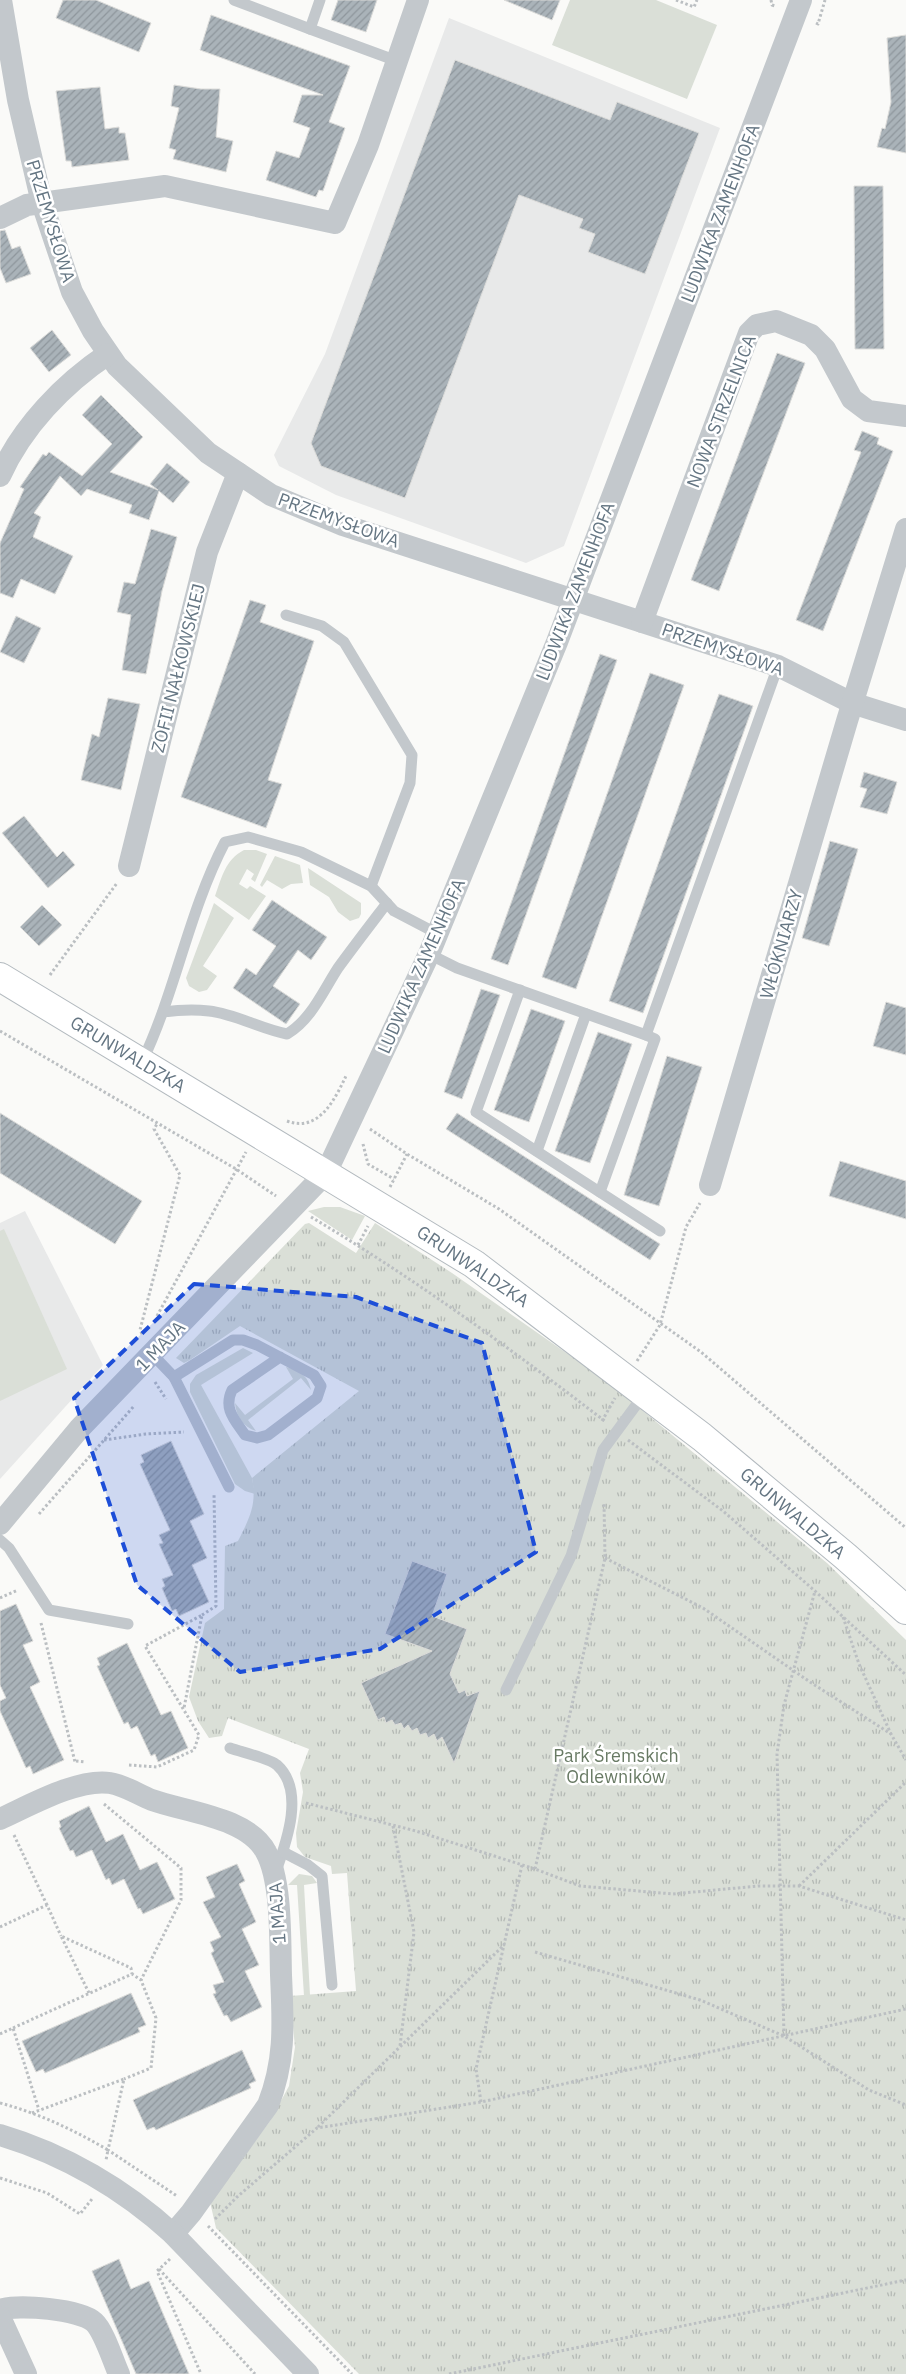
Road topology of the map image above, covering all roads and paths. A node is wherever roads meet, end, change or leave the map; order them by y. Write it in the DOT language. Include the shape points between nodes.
graph roads {
  1 [pos="1,0"];
  2 [pos="234,0"];
  3 [pos="320,0"];
  4 [pos="418,0"];
  5 [pos="676,0"];
  6 [pos="697,0"];
  7 [pos="771,0"];
  8 [pos="801,0"];
  9 [pos="824,0"];
  10 [pos="775,6"];
  11 [pos="816,23"];
  12 [pos="310,29"];
  13 [pos="397,61"];
  14 [pos="42,204"];
  15 [pos="0,218"];
  16 [pos="108,354"];
  17 [pos="906,416"];
  18 [pos="238,473"];
  19 [pos="0,476"];
  20 [pos="906,529"];
  21 [pos="573,600"];
  22 [pos="286,615"];
  23 [pos="642,622"];
  24 [pos="778,666"];
  25 [pos="852,703"];
  26 [pos="906,720"];
  27 [pos="129,866"];
  28 [pos="371,886"];
  29 [pos="387,903"];
  30 [pos="438,934"];
  31 [pos="429,954"];
  32 [pos="50,974"];
  33 [pos="0,977"];
  34 [pos="520,990"];
  35 [pos="163,1012"];
  36 [pos="586,1014"];
  37 [pos="0,1031"];
  38 [pos="646,1035"];
  39 [pos="142,1062"];
  40 [pos="350,1068"];
  41 [pos="332,1102"];
  42 [pos="353,1116"];
  43 [pos="283,1120"];
  44 [pos="158,1124"];
  45 [pos="537,1151"];
  46 [pos="236,1169"];
  47 [pos="326,1173"];
  48 [pos="710,1184"];
  49 [pos="600,1192"];
  50 [pos="294,1207"];
  51 [pos="660,1231"];
  52 [pos="154,1322"];
  53 [pos="660,1325"];
  54 [pos="148,1328"];
  55 [pos="142,1334"];
  56 [pos="144,1347"];
  57 [pos="280,1357"];
  58 [pos="174,1376"];
  59 [pos="635,1386"];
  60 [pos="602,1420"];
  61 [pos="617,1431"];
  62 [pos="102,1440"];
  63 [pos="190,1440"];
  64 [pos="603,1450"];
  65 [pos="229,1487"];
  66 [pos="214,1488"];
  67 [pos="604,1499"];
  68 [pos="0,1524"];
  69 [pos="906,1528"];
  70 [pos="0,1540"];
  71 [pos="605,1558"];
  72 [pos="815,1591"];
  73 [pos="906,1610"];
  74 [pos="202,1614"];
  75 [pos="39,1617"];
  76 [pos="843,1617"];
  77 [pos="128,1624"];
  78 [pos="793,1670"];
  79 [pos="906,1675"];
  80 [pos="506,1690"];
  81 [pos="184,1708"];
  82 [pos="891,1734"];
  83 [pos="230,1748"];
  84 [pos="906,1760"];
  85 [pos="76,1761"];
  86 [pos="94,1762"];
  87 [pos="121,1764"];
  88 [pos="69,1767"];
  89 [pos="906,1782"];
  90 [pos="100,1800"];
  91 [pos="293,1801"];
  92 [pos="7,1825"];
  93 [pos="393,1825"];
  94 [pos="283,1852"];
  95 [pos="522,1865"];
  96 [pos="535,1869"];
  97 [pos="275,1875"];
  98 [pos="779,1886"];
  99 [pos="799,1886"];
  100 [pos="46,1905"];
  101 [pos="906,1920"];
  102 [pos="0,1927"];
  103 [pos="61,1936"];
  104 [pos="504,1945"];
  105 [pos="535,1952"];
  106 [pos="132,1974"];
  107 [pos="141,1980"];
  108 [pos="332,1985"];
  109 [pos="89,1993"];
  110 [pos="906,2009"];
  111 [pos="13,2028"];
  112 [pos="0,2034"];
  113 [pos="784,2036"];
  114 [pos="400,2047"];
  115 [pos="124,2078"];
  116 [pos="481,2102"];
  117 [pos="0,2103"];
  118 [pos="906,2105"];
  119 [pos="39,2110"];
  120 [pos="32,2113"];
  121 [pos="317,2128"];
  122 [pos="0,2135"];
  123 [pos="108,2150"];
  124 [pos="106,2165"];
  125 [pos="0,2178"];
  126 [pos="96,2192"];
  127 [pos="181,2199"];
  128 [pos="203,2224"];
  129 [pos="208,2226"];
  130 [pos="202,2231"];
  131 [pos="173,2234"];
  132 [pos="240,2258"];
  133 [pos="236,2262"];
  134 [pos="906,2280"];
  135 [pos="0,2310"];
  136 [pos="0,2317"];
  137 [pos="26,2374"];
  138 [pos="119,2374"];
  139 [pos="201,2374"];
  140 [pos="255,2374"];
  141 [pos="308,2374"];
  142 [pos="352,2374"];
  143 [pos="449,2374"];
  1 -- 14 [label="street, PRZEMYSŁOWA" via="18,100"];
  2 -- 12 [label="lane"];
  3 -- 12 [label="lane"];
  4 -- 13 [label="street"];
  5 -- 6 [label="path" via="694,7"];
  7 -- 10 [label="path"];
  8 -- 21 [label="street, LUDWIKA ZAMENHOFA"];
  9 -- 11 [label="path"];
  12 -- 13 [label="lane"];
  13 -- 14 [label="street" via="368,145 335,223 165,186"];
  14 -- 15 [label="street" via="27,205"];
  14 -- 16 [label="street, PRZEMYSŁOWA" via="72,292"];
  16 -- 18 [label="street, PRZEMYSŁOWA" via="172,421 208,453"];
  16 -- 19 [label="street" via="87,368 32,424"];
  17 -- 23 [label="street, NOWA STRZELNICA" via="868,411 852,399 825,349 811,335 776,321 757,325 748,333"];
  18 -- 21 [label="street, PRZEMYSŁOWA" via="271,494 343,525"];
  18 -- 27 [label="street, ZOFII NAŁKOWSKIEJ" via="207,552"];
  20 -- 25 [label="street"];
  21 -- 23 [label="street, PRZEMYSŁOWA"];
  21 -- 30 [label="street, LUDWIKA ZAMENHOFA"];
  22 -- 28 [label="lane" via="322,626 344,642 412,754 410,783"];
  23 -- 24 [label="street, PRZEMYSŁOWA"];
  24 -- 25 [label="street, PRZEMYSŁOWA"];
  24 -- 38 [label="lane"];
  25 -- 26 [label="street, PRZEMYSŁOWA"];
  25 -- 48 [label="street, WŁÓKNIARZY"];
  27 -- 32 [label="path"];
  28 -- 29 [label="lane"];
  28 -- 35 [label="lane" via="276,844 248,837 225,842 207,876"];
  29 -- 30 [label="lane" via="394,911"];
  29 -- 35 [label="lane" via="313,1008 297,1028 287,1034 211,1011"];
  30 -- 31 [label="street, LUDWIKA ZAMENHOFA"];
  31 -- 34 [label="lane" via="457,968"];
  31 -- 42 [label="street, LUDWIKA ZAMENHOFA"];
  33 -- 39 [label="main road, GRUNWALDZKA"];
  34 -- 36 [label="lane"];
  34 -- 45 [label="lane" via="476,1112"];
  35 -- 39 [label="lane"];
  36 -- 38 [label="lane"];
  36 -- 45 [label="lane"];
  37 -- 44 [label="path"];
  38 -- 49 [label="lane" via="655,1038"];
  39 -- 47 [label="main road, GRUNWALDZKA"];
  40 -- 41 [label="path"];
  41 -- 42 [label="path"];
  41 -- 43 [label="path" via="316,1119 304,1123"];
  42 -- 47 [label="street, LUDWIKA ZAMENHOFA"];
  42 -- 53 [label="path" via="407,1154 499,1209"];
  44 -- 46 [label="path"];
  44 -- 55 [label="path" via="154,1129 180,1175 140,1330"];
  45 -- 49 [label="lane"];
  46 -- 50 [label="path"];
  46 -- 52 [label="path"];
  47 -- 50 [label="street, 1 MAJA"];
  47 -- 59 [label="main road, GRUNWALDZKA" via="474,1264"];
  48 -- 53 [label="path" via="686,1228"];
  49 -- 51 [label="lane"];
  50 -- 56 [label="street, 1 MAJA"];
  50 -- 60 [label="path" via="358,1245 510,1350"];
  53 -- 59 [label="path"];
  53 -- 69 [label="path" via="701,1352"];
  54 -- 55 [label="path"];
  55 -- 56 [label="path"];
  56 -- 58 [label="lane"];
  56 -- 68 [label="street, 1 MAJA"];
  57 -- 57 [label="lane" via="314,1375 321,1386 317,1398 268,1435 257,1438 245,1435 228,1409 232,1390"];
  57 -- 58 [label="lane" via="243,1340 233,1340"];
  58 -- 65 [label="lane"];
  59 -- 60 [label="path"];
  59 -- 61 [label="lane"];
  59 -- 73 [label="main road, GRUNWALDZKA" via="742,1470"];
  60 -- 61 [label="path"];
  60 -- 64 [label="path"];
  61 -- 64 [label="lane"];
  61 -- 72 [label="path" via="723,1511"];
  62 -- 63 [label="path" via="185,1432"];
  64 -- 80 [label="lane" via="571,1556"];
  66 -- 74 [label="path" via="216,1606"];
  67 -- 71 [label="path"];
  70 -- 77 [label="lane" via="10,1548 49,1610"];
  71 -- 78 [label="path" via="703,1608"];
  71 -- 96 [label="path"];
  72 -- 76 [label="path"];
  72 -- 78 [label="path"];
  74 -- 81 [label="path"];
  74 -- 81 [label="path" via="145,1646"];
  75 -- 85 [label="path"];
  76 -- 79 [label="path"];
  76 -- 82 [label="path" via="859,1664"];
  78 -- 82 [label="path"];
  78 -- 98 [label="path" via="777,1754"];
  81 -- 87 [label="path" via="199,1735 194,1750 158,1767"];
  82 -- 84 [label="path"];
  83 -- 91 [label="lane" via="276,1764 290,1784"];
  85 -- 86 [label="path"];
  85 -- 88 [label="path"];
  89 -- 99 [label="path"];
  90 -- 107 [label="path" via="181,1868 181,1900"];
  91 -- 93 [label="path"];
  91 -- 94 [label="lane"];
  92 -- 97 [label="street, 1 MAJA" via="70,1787 110,1783 153,1800 216,1817 245,1830 266,1850"];
  92 -- 100 [label="path"];
  93 -- 95 [label="path"];
  93 -- 114 [label="path" via="414,1932"];
  94 -- 97 [label="lane"];
  94 -- 108 [label="lane" via="322,1876"];
  95 -- 96 [label="path"];
  95 -- 104 [label="path"];
  96 -- 98 [label="path" via="580,1886 674,1894"];
  97 -- 131 [label="street, 1 MAJA" via="284,2042 276,2084 268,2105 192,2213"];
  98 -- 99 [label="path"];
  98 -- 113 [label="path"];
  99 -- 101 [label="path"];
  100 -- 102 [label="path"];
  100 -- 103 [label="path"];
  103 -- 106 [label="path" via="131,1968"];
  103 -- 109 [label="path"];
  104 -- 114 [label="path"];
  104 -- 116 [label="path" via="476,2069"];
  105 -- 113 [label="path" via="700,2000"];
  106 -- 107 [label="path"];
  106 -- 109 [label="path"];
  107 -- 115 [label="path" via="156,2018 152,2068"];
  109 -- 111 [label="path"];
  110 -- 113 [label="path"];
  111 -- 112 [label="path"];
  111 -- 119 [label="path"];
  113 -- 116 [label="path"];
  113 -- 118 [label="path" via="869,2090"];
  114 -- 121 [label="path"];
  115 -- 119 [label="path"];
  115 -- 123 [label="path"];
  116 -- 121 [label="path"];
  117 -- 120 [label="path"];
  119 -- 120 [label="path"];
  120 -- 123 [label="path"];
  121 -- 129 [label="path"];
  122 -- 131 [label="street" via="51,2154 89,2173 135,2202"];
  123 -- 124 [label="path"];
  123 -- 127 [label="path"];
  125 -- 126 [label="path" via="47,2193 80,2214"];
  128 -- 129 [label="path"];
  129 -- 130 [label="path"];
  129 -- 132 [label="path"];
  131 -- 141 [label="street"];
  132 -- 133 [label="path"];
  132 -- 142 [label="path"];
  134 -- 143 [label="path"];
  135 -- 138 [label="street" via="24,2308 88,2318 98,2327"];
  136 -- 137 [label="street"];
  139 -- 140 [label="path" via="157,2271 161,2268"];
}
